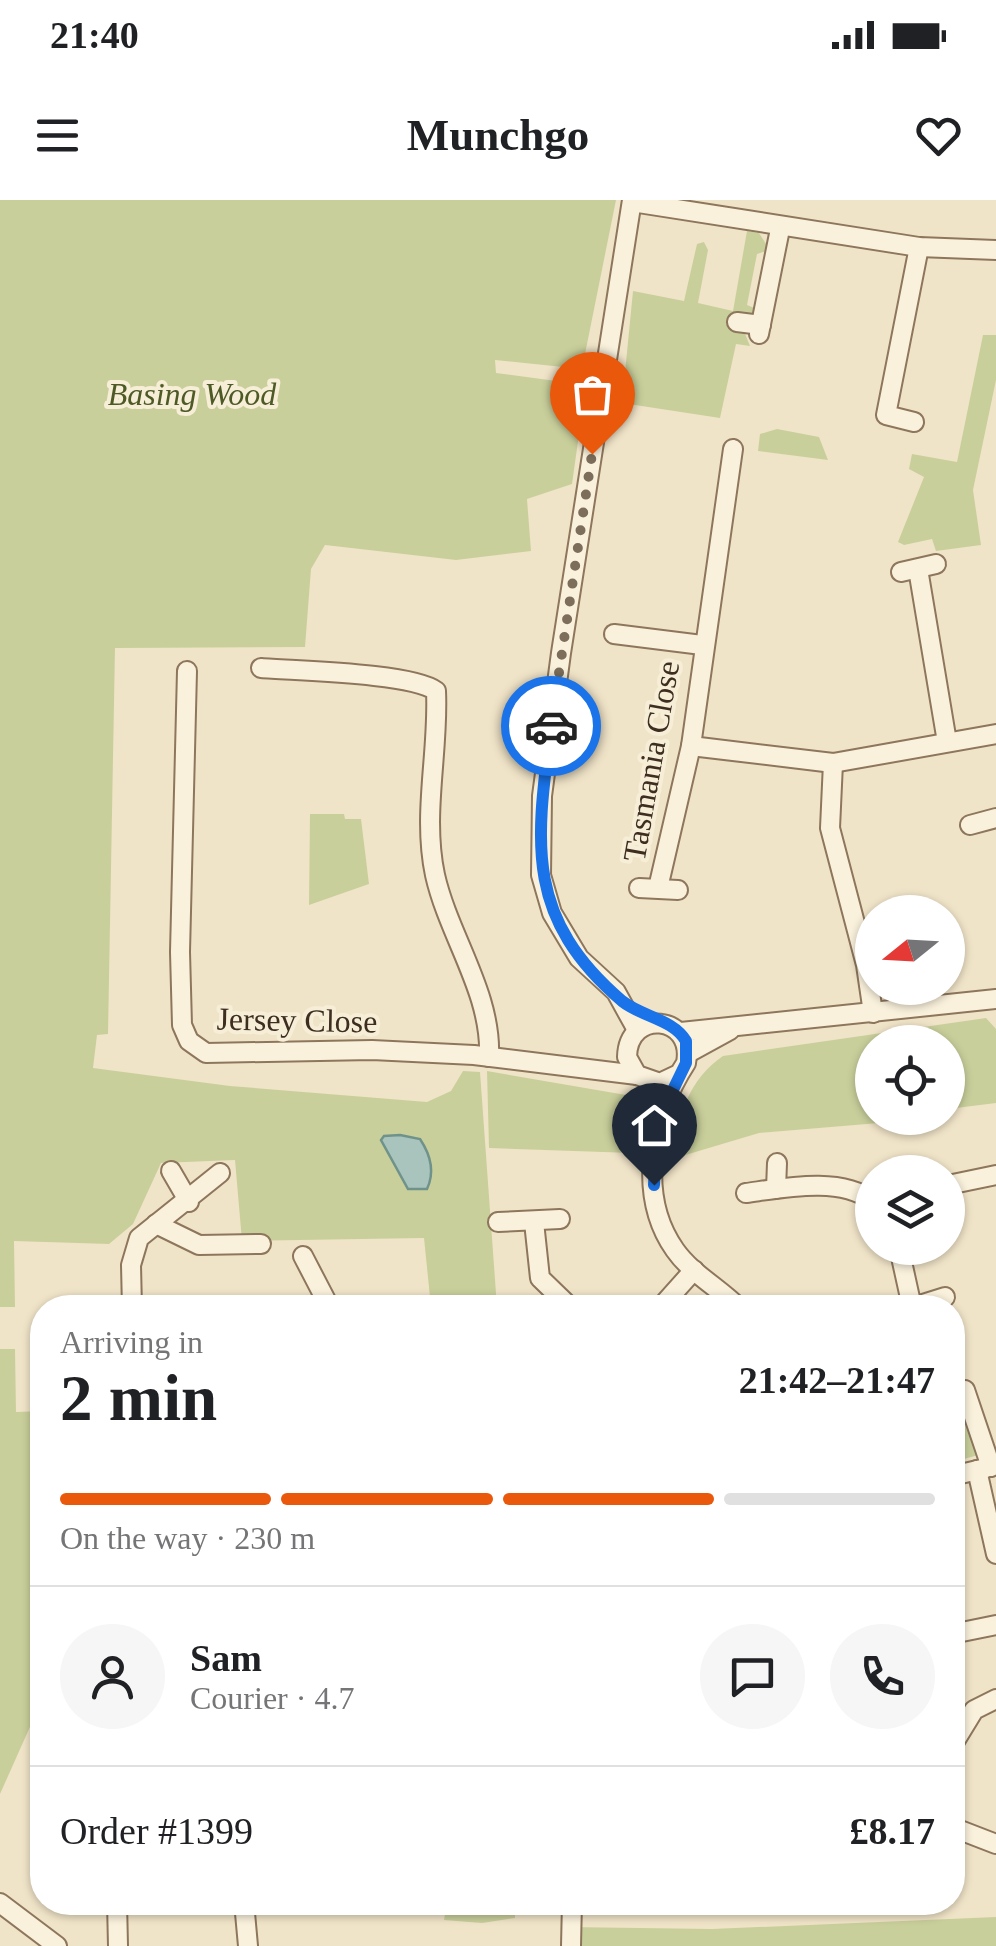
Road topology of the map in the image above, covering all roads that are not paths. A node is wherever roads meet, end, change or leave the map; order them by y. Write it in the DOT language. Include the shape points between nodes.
graph roads {
  1 [pos="632,201"];
  2 [pos="780,228"];
  3 [pos="919,247"];
  4 [pos="996,250"];
  5 [pos="738,322"];
  6 [pos="914,422"];
  7 [pos="733,449"];
  8 [pos="936,564"];
  9 [pos="614,634"];
  10 [pos="702,644"];
  11 [pos="261,668"];
  12 [pos="187,672"];
  13 [pos="996,734"];
  14 [pos="948,742"];
  15 [pos="690,746"];
  16 [pos="833,762"];
  17 [pos="996,818"];
  18 [pos="970,825"];
  19 [pos="678,890"];
  20 [pos="619,999"];
  21 [pos="996,999"];
  22 [pos="873,1013"];
  23 [pos="658,1022"];
  24 [pos="736,1027"];
  25 [pos="636,1030"];
  26 [pos="681,1032"];
  27 [pos="627,1049"];
  28 [pos="688,1053"];
  29 [pos="489,1057"];
  30 [pos="597,1069"];
  31 [pos="679,1074"];
  32 [pos="645,1079"];
  33 [pos="662,1110"];
  34 [pos="778,1162"];
  35 [pos="172,1170"];
  36 [pos="220,1174"];
  37 [pos="996,1175"];
  38 [pos="965,1181"];
  39 [pos="776,1189"];
  40 [pos="855,1192"];
  41 [pos="746,1193"];
  42 [pos="189,1202"];
  43 [pos="560,1219"];
  44 [pos="498,1222"];
  45 [pos="534,1222"];
  46 [pos="156,1224"];
  47 [pos="262,1244"];
  48 [pos="303,1256"];
  49 [pos="903,1265"];
  50 [pos="694,1270"];
  51 [pos="132,1295"];
  52 [pos="323,1295"];
  53 [pos="558,1295"];
  54 [pos="672,1295"];
  55 [pos="724,1295"];
  56 [pos="910,1295"];
  57 [pos="965,1390"];
  58 [pos="988,1467"];
  59 [pos="996,1554"];
  60 [pos="996,1625"];
  61 [pos="965,1631"];
  62 [pos="996,1699"];
  63 [pos="965,1725"];
  64 [pos="965,1832"];
  65 [pos="996,1844"];
  66 [pos="0,1904"];
  67 [pos="117,1915"];
  68 [pos="245,1915"];
  69 [pos="572,1915"];
  70 [pos="58,1946"];
  71 [pos="118,1946"];
  72 [pos="248,1946"];
  73 [pos="571,1946"];
  1 -- 2 [label="street"];
  1 -- 20 [label="street" via="561,652 541,837 541,875 552,913 579,958"];
  2 -- 3 [label="street"];
  2 -- 5 [label="street" via="760,329"];
  3 -- 4 [label="street"];
  3 -- 6 [label="street" via="886,415"];
  7 -- 10 [label="street, Tasmania Close"];
  8 -- 14 [label="street" via="909,571"];
  9 -- 10 [label="street, Tasmania Close"];
  10 -- 15 [label="street, Tasmania Close"];
  11 -- 29 [label="street" via="436,691 431,852 491,1025"];
  12 -- 29 [label="street, Jersey Close" via="180,952 188,1041 206,1053 372,1050"];
  13 -- 14 [label="street"];
  14 -- 16 [label="street"];
  15 -- 16 [label="street"];
  15 -- 19 [label="street, Tasmania Close" via="649,888"];
  16 -- 22 [label="street" via="830,828"];
  17 -- 18 [label="street"];
  20 -- 23 [label="street"];
  20 -- 25 [label="street"];
  21 -- 22 [label="street"];
  22 -- 24 [label="street"];
  23 -- 25 [label="street"];
  23 -- 26 [label="street"];
  24 -- 26 [label="street"];
  24 -- 28 [label="street"];
  25 -- 27 [label="street"];
  26 -- 28 [label="street"];
  27 -- 30 [label="street"];
  27 -- 32 [label="street"];
  28 -- 31 [label="street"];
  29 -- 30 [label="street, Jersey Close"];
  30 -- 32 [label="street, Jersey Close"];
  31 -- 32 [label="street"];
  31 -- 33 [label="street"];
  32 -- 33 [label="street"];
  33 -- 50 [label="street" via="654,1158 656,1209 673,1247"];
  34 -- 39 [label="street"];
  35 -- 42 [label="street"];
  36 -- 42 [label="street"];
  37 -- 38 [label="street"];
  39 -- 40 [label="street"];
  39 -- 41 [label="street"];
  42 -- 46 [label="street"];
  43 -- 45 [label="street"];
  44 -- 45 [label="street"];
  45 -- 53 [label="street" via="540,1278"];
  46 -- 47 [label="street" via="200,1245"];
  46 -- 51 [label="street" via="140,1238"];
  48 -- 52 [label="street"];
  49 -- 56 [label="street"];
  50 -- 54 [label="street"];
  50 -- 55 [label="street"];
  57 -- 58 [label="street"];
  58 -- 59 [label="street"];
  60 -- 61 [label="street"];
  62 -- 63 [label="street" via="974,1710"];
  64 -- 65 [label="street"];
  66 -- 70 [label="street"];
  67 -- 71 [label="street"];
  68 -- 72 [label="street"];
  69 -- 73 [label="street"];
}
